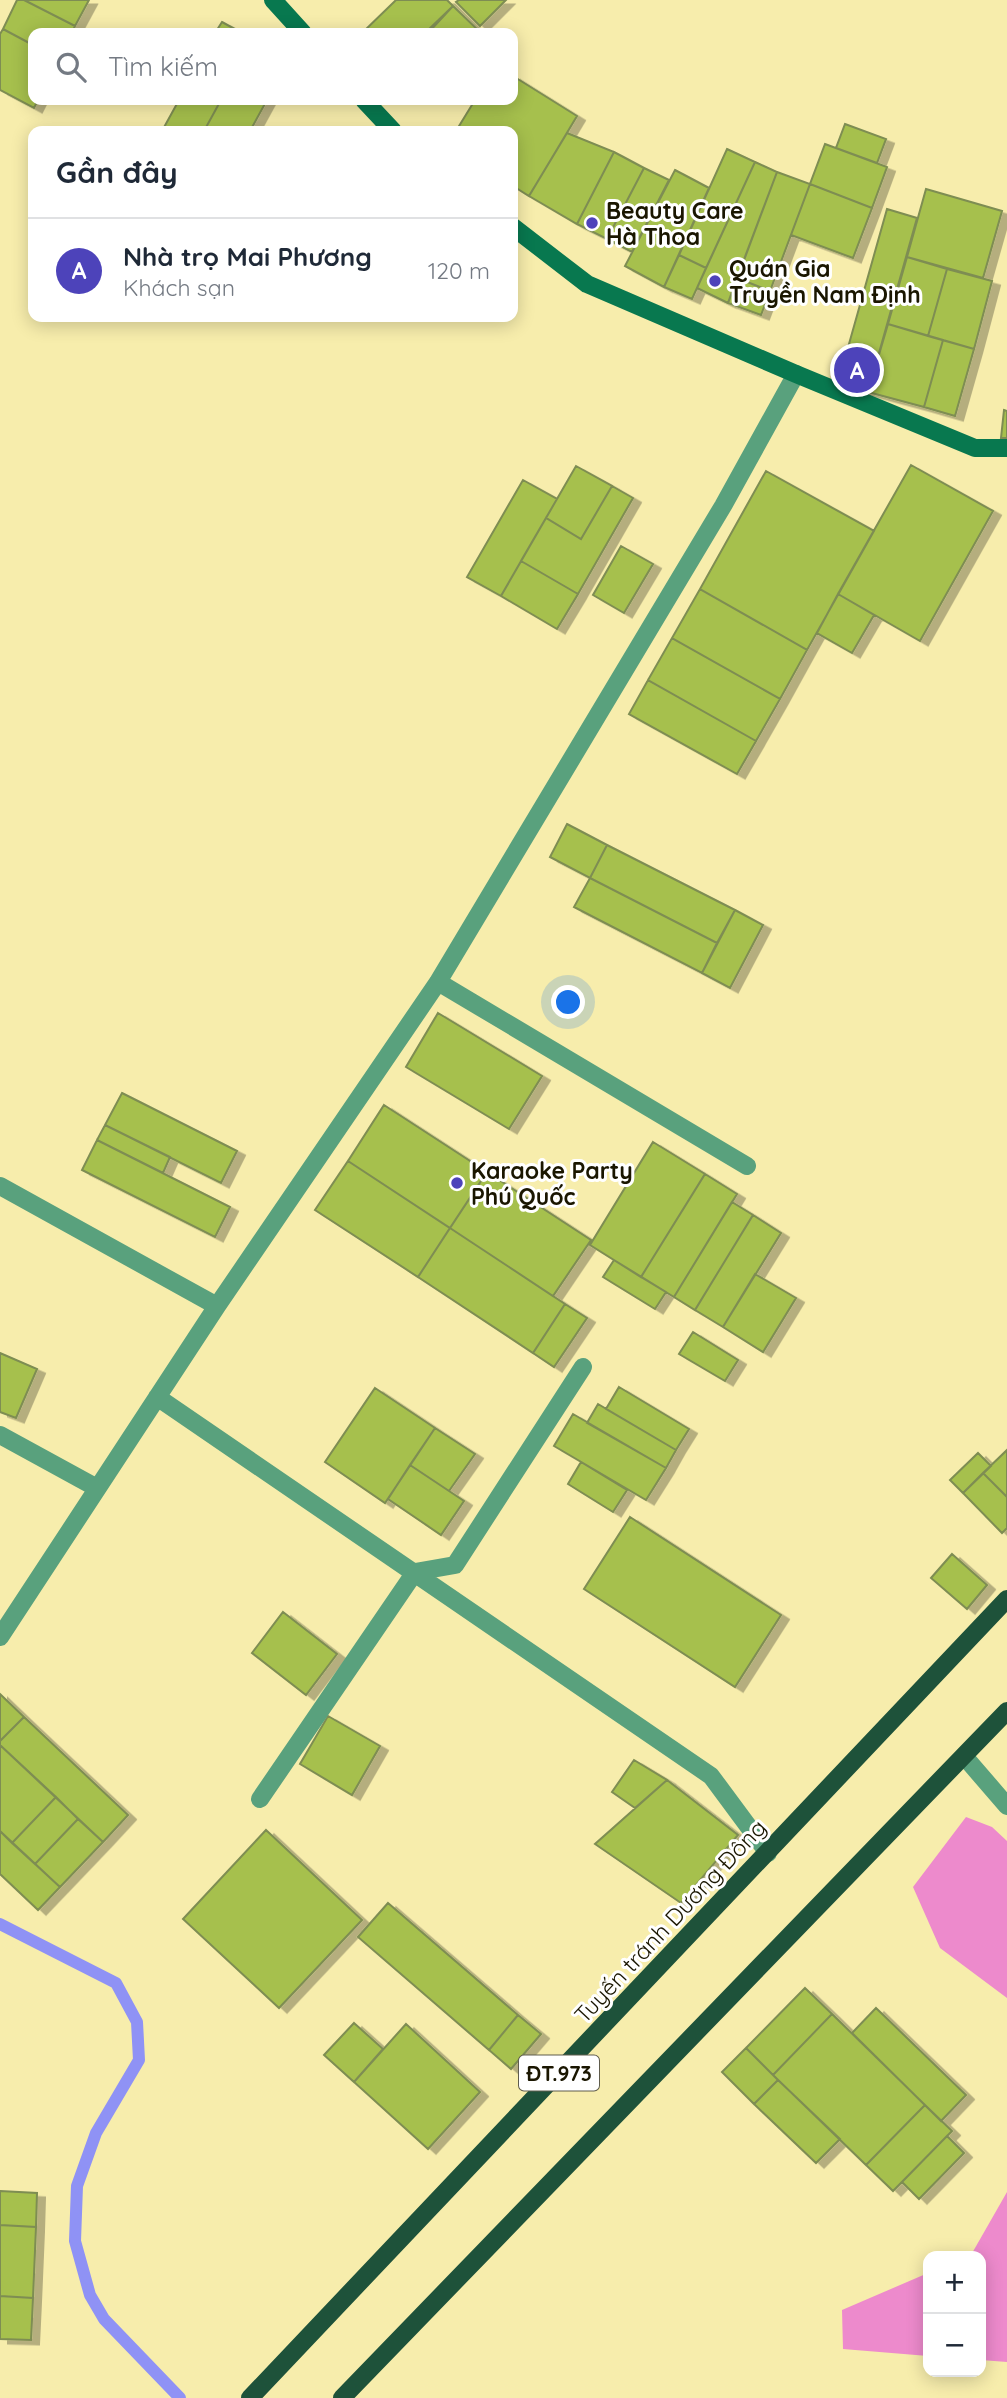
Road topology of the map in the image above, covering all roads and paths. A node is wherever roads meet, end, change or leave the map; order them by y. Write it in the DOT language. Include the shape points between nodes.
graph roads {
  1 [pos="273,0"];
  2 [pos="298,28"];
  3 [pos="369,105"];
  4 [pos="388,126"];
  5 [pos="518,230"];
  6 [pos="796,374"];
  7 [pos="1007,448"];
  8 [pos="438,982"];
  9 [pos="747,1166"];
  10 [pos="0,1186"];
  11 [pos="217,1306"];
  12 [pos="583,1367"];
  13 [pos="157,1397"];
  14 [pos="0,1436"];
  15 [pos="97,1488"];
  16 [pos="415,1572"];
  17 [pos="1007,1599"];
  18 [pos="0,1637"];
  19 [pos="1007,1711"];
  20 [pos="964,1756"];
  21 [pos="260,1799"];
  22 [pos="1007,1806"];
  23 [pos="768,1853"];
  24 [pos="250,2398"];
  25 [pos="342,2398"];
  1 -- 2 [label="street"];
  3 -- 4 [label="street"];
  5 -- 6 [label="street" via="587,284"];
  6 -- 7 [label="street" via="975,448"];
  6 -- 8 [label="street" via="716,517"];
  8 -- 9 [label="street"];
  8 -- 11 [label="street"];
  10 -- 11 [label="street"];
  11 -- 13 [label="street"];
  12 -- 16 [label="street" via="455,1566"];
  13 -- 15 [label="street"];
  13 -- 16 [label="street"];
  14 -- 15 [label="street"];
  15 -- 18 [label="street"];
  16 -- 21 [label="street"];
  16 -- 23 [label="street" via="711,1776"];
  17 -- 23 [label="main road, Tuyến tránh Dương Đông / ĐT.973"];
  19 -- 20 [label="main road, ĐT.973"];
  20 -- 22 [label="street"];
  20 -- 25 [label="main road, ĐT.973"];
  23 -- 24 [label="main road, Tuyến tránh Dương Đông / ĐT.973"];
}
